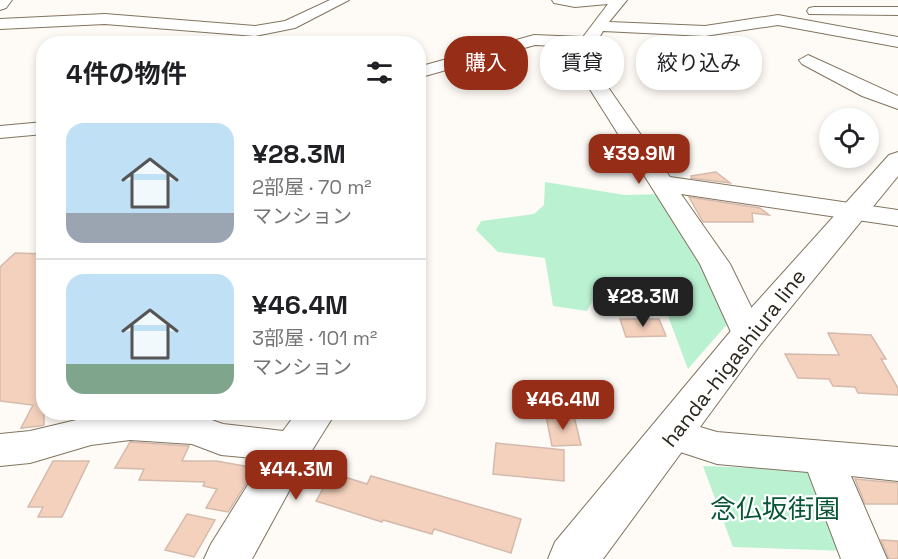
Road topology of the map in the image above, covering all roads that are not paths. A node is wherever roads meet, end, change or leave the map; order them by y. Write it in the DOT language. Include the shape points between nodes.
graph roads {
  1 [pos="3,0"];
  2 [pos="342,0"];
  3 [pos="559,0"];
  4 [pos="606,0"];
  5 [pos="620,0"];
  6 [pos="584,1"];
  7 [pos="0,5"];
  8 [pos="798,6"];
  9 [pos="898,11"];
  10 [pos="736,13"];
  11 [pos="778,20"];
  12 [pos="0,24"];
  13 [pos="594,34"];
  14 [pos="898,42"];
  15 [pos="808,60"];
  16 [pos="426,71"];
  17 [pos="898,102"];
  18 [pos="36,129"];
  19 [pos="0,132"];
  20 [pos="898,160"];
  21 [pos="664,184"];
  22 [pos="855,211"];
  23 [pos="898,218"];
  24 [pos="748,335"];
  25 [pos="312,420"];
  26 [pos="674,434"];
  27 [pos="292,449"];
  28 [pos="0,450"];
  29 [pos="824,459"];
  30 [pos="898,464"];
  31 [pos="227,559"];
  32 [pos="573,559"];
  33 [pos="864,559"];
  1 -- 7 [label="main road"];
  2 -- 12 [label="street" via="289,25 255,31 105,19"];
  3 -- 6 [label="street"];
  4 -- 6 [label="street"];
  5 -- 13 [label="street"];
  8 -- 9 [label="street" via="807,12"];
  10 -- 11 [label="street"];
  11 -- 13 [label="street" via="705,31"];
  11 -- 14 [label="street"];
  13 -- 16 [label="street" via="534,40"];
  13 -- 21 [label="street" via="582,56 583,64"];
  15 -- 17 [label="street" via="869,92"];
  18 -- 19 [label="street"];
  20 -- 22 [label="main road, handa-higashiura line"];
  21 -- 22 [label="street"];
  21 -- 24 [label="street" via="715,264"];
  22 -- 23 [label="street"];
  22 -- 24 [label="main road, handa-higashiura line"];
  24 -- 26 [label="main road, handa-higashiura line"];
  25 -- 27 [label="street"];
  26 -- 29 [label="street" via="717,448"];
  26 -- 32 [label="main road, handa-higashiura line"];
  27 -- 28 [label="street" via="221,439 195,429 130,425"];
  27 -- 31 [label="street"];
  29 -- 30 [label="street"];
  29 -- 33 [label="street"];
}
